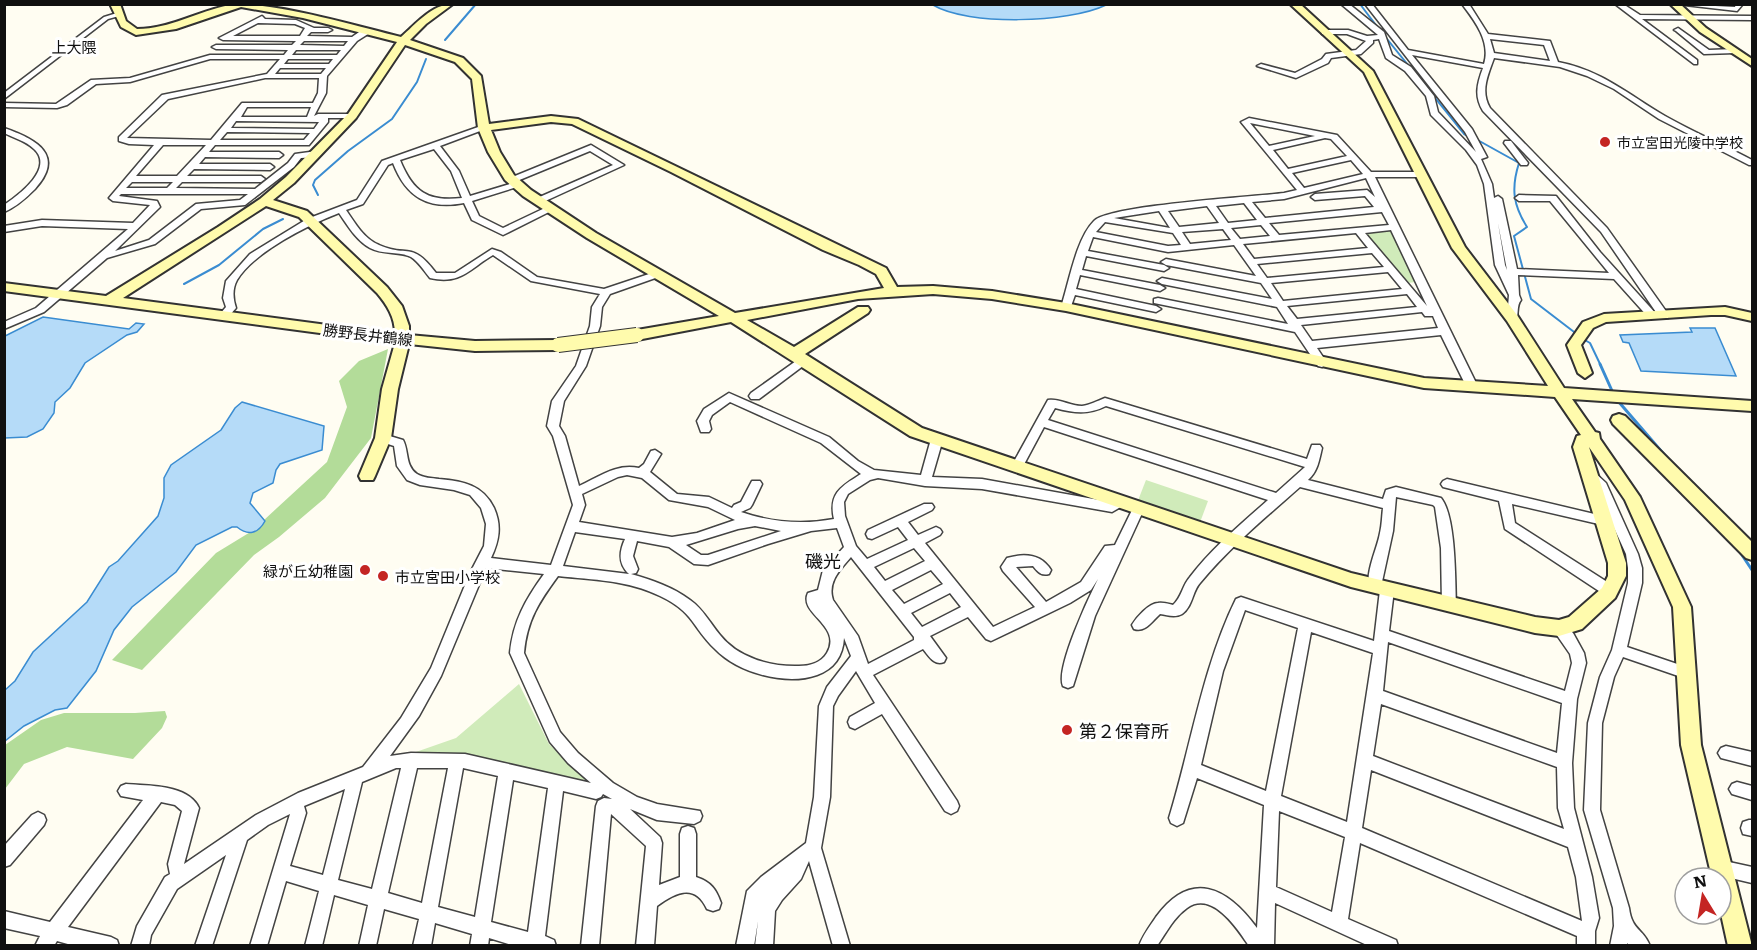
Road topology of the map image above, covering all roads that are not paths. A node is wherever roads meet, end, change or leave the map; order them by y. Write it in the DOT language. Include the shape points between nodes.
graph roads {
  1 [pos="115,4"];
  2 [pos="449,4"];
  3 [pos="1294,4"];
  4 [pos="1344,4"];
  5 [pos="1368,4"];
  6 [pos="1465,4"];
  7 [pos="1618,4"];
  8 [pos="1674,4"];
  9 [pos="1679,4"];
  10 [pos="1740,4"];
  11 [pos="239,5"];
  12 [pos="273,9"];
  13 [pos="117,15"];
  14 [pos="1633,15"];
  15 [pos="1688,17"];
  16 [pos="1739,18"];
  17 [pos="1752,18"];
  18 [pos="258,21"];
  19 [pos="1752,27"];
  20 [pos="239,30"];
  21 [pos="309,30"];
  22 [pos="328,30"];
  23 [pos="1678,30"];
  24 [pos="1325,32"];
  25 [pos="360,35"];
  26 [pos="1485,36"];
  27 [pos="1382,37"];
  28 [pos="223,38"];
  29 [pos="1367,38"];
  30 [pos="302,39"];
  31 [pos="403,41"];
  32 [pos="216,47"];
  33 [pos="294,47"];
  34 [pos="346,48"];
  35 [pos="1735,51"];
  36 [pos="1407,52"];
  37 [pos="1351,54"];
  38 [pos="1491,55"];
  39 [pos="210,57"];
  40 [pos="286,57"];
  41 [pos="338,57"];
  42 [pos="1751,61"];
  43 [pos="1694,62"];
  44 [pos="1555,65"];
  45 [pos="278,66"];
  46 [pos="331,66"];
  47 [pos="1262,66"];
  48 [pos="1485,66"];
  49 [pos="269,76"];
  50 [pos="323,76"];
  51 [pos="4,97"];
  52 [pos="4,105"];
  53 [pos="317,105"];
  54 [pos="310,116"];
  55 [pos="352,116"];
  56 [pos="234,118"];
  57 [pos="1494,118"];
  58 [pos="484,128"];
  59 [pos="4,130"];
  60 [pos="224,130"];
  61 [pos="316,131"];
  62 [pos="1326,136"];
  63 [pos="161,142"];
  64 [pos="213,142"];
  65 [pos="288,143"];
  66 [pos="436,146"];
  67 [pos="1267,149"];
  68 [pos="202,154"];
  69 [pos="317,154"];
  70 [pos="279,155"];
  71 [pos="1353,157"];
  72 [pos="396,160"];
  73 [pos="1524,163"];
  74 [pos="1752,163"];
  75 [pos="192,166"];
  76 [pos="270,167"];
  77 [pos="1287,172"];
  78 [pos="1419,174"];
  79 [pos="1369,175"];
  80 [pos="129,178"];
  81 [pos="180,178"];
  82 [pos="261,179"];
  83 [pos="515,182"];
  84 [pos="118,191"];
  85 [pos="169,191"];
  86 [pos="252,191"];
  87 [pos="1302,191"];
  88 [pos="1315,197"];
  89 [pos="467,198"];
  90 [pos="1519,198"];
  91 [pos="264,202"];
  92 [pos="242,203"];
  93 [pos="1250,204"];
  94 [pos="544,205"];
  95 [pos="1212,207"];
  96 [pos="4,209"];
  97 [pos="1383,209"];
  98 [pos="342,211"];
  99 [pos="1164,212"];
  100 [pos="1105,218"];
  101 [pos="310,221"];
  102 [pos="1264,222"];
  103 [pos="136,226"];
  104 [pos="1225,226"];
  105 [pos="1393,227"];
  106 [pos="4,230"];
  107 [pos="1358,230"];
  108 [pos="1176,231"];
  109 [pos="1090,234"];
  110 [pos="1276,238"];
  111 [pos="1237,242"];
  112 [pos="1187,247"];
  113 [pos="1168,249"];
  114 [pos="1375,250"];
  115 [pos="1084,253"];
  116 [pos="102,258"];
  117 [pos="1251,262"];
  118 [pos="1165,265"];
  119 [pos="1391,269"];
  120 [pos="1078,272"];
  121 [pos="1512,272"];
  122 [pos="658,274"];
  123 [pos="1618,276"];
  124 [pos="1264,281"];
  125 [pos="1161,285"];
  126 [pos="4,287"];
  127 [pos="892,291"];
  128 [pos="1071,291"];
  129 [pos="1410,291"];
  130 [pos="605,292"];
  131 [pos="58,295"];
  132 [pos="110,300"];
  133 [pos="1515,300"];
  134 [pos="1280,304"];
  135 [pos="1157,305"];
  136 [pos="1066,307"];
  137 [pos="1425,309"];
  138 [pos="863,310"];
  139 [pos="224,315"];
  140 [pos="1658,316"];
  141 [pos="732,317"];
  142 [pos="1752,317"];
  143 [pos="1512,318"];
  144 [pos="4,326"];
  145 [pos="1152,326"];
  146 [pos="1296,326"];
  147 [pos="1443,331"];
  148 [pos="401,339"];
  149 [pos="1309,345"];
  150 [pos="799,357"];
  151 [pos="1322,363"];
  152 [pos="1585,373"];
  153 [pos="1472,387"];
  154 [pos="1560,393"];
  155 [pos="755,396"];
  156 [pos="1752,406"];
  157 [pos="1619,420"];
  158 [pos="1041,422"];
  159 [pos="705,429"];
  160 [pos="1593,437"];
  161 [pos="383,438"];
  162 [pos="937,440"];
  163 [pos="1316,448"];
  164 [pos="655,454"];
  165 [pos="1312,465"];
  166 [pos="1017,467"];
  167 [pos="641,473"];
  168 [pos="1588,474"];
  169 [pos="872,475"];
  170 [pos="367,476"];
  171 [pos="925,481"];
  172 [pos="1298,482"];
  173 [pos="756,484"];
  174 [pos="1447,484"];
  175 [pos="577,491"];
  176 [pos="1279,499"];
  177 [pos="1505,499"];
  178 [pos="1120,502"];
  179 [pos="1389,505"];
  180 [pos="927,507"];
  181 [pos="1138,509"];
  182 [pos="1603,520"];
  183 [pos="762,521"];
  184 [pos="900,521"];
  185 [pos="842,522"];
  186 [pos="571,526"];
  187 [pos="813,527"];
  188 [pos="936,532"];
  189 [pos="872,534"];
  190 [pos="633,536"];
  191 [pos="1232,540"];
  192 [pos="915,541"];
  193 [pos="672,542"];
  194 [pos="851,548"];
  195 [pos="1120,550"];
  196 [pos="1752,553"];
  197 [pos="483,562"];
  198 [pos="933,563"];
  199 [pos="865,566"];
  200 [pos="631,568"];
  201 [pos="555,570"];
  202 [pos="1044,570"];
  203 [pos="952,586"];
  204 [pos="884,588"];
  205 [pos="1381,589"];
  206 [pos="1610,591"];
  207 [pos="824,593"];
  208 [pos="1449,605"];
  209 [pos="970,609"];
  210 [pos="1044,609"];
  211 [pos="902,611"];
  212 [pos="1306,624"];
  213 [pos="1139,625"];
  214 [pos="1559,628"];
  215 [pos="922,634"];
  216 [pos="1382,634"];
  217 [pos="1380,649"];
  218 [pos="1619,650"];
  219 [pos="858,658"];
  220 [pos="939,658"];
  221 [pos="1687,673"];
  222 [pos="864,674"];
  223 [pos="1068,682"];
  224 [pos="1375,695"];
  225 [pos="1570,699"];
  226 [pos="884,705"];
  227 [pos="855,722"];
  228 [pos="1726,753"];
  229 [pos="1752,759"];
  230 [pos="411,760"];
  231 [pos="1364,760"];
  232 [pos="457,761"];
  233 [pos="1564,763"];
  234 [pos="1192,769"];
  235 [pos="507,770"];
  236 [pos="361,774"];
  237 [pos="556,782"];
  238 [pos="126,790"];
  239 [pos="596,792"];
  240 [pos="156,796"];
  241 [pos="1272,801"];
  242 [pos="295,803"];
  243 [pos="951,806"];
  244 [pos="694,816"];
  245 [pos="1177,818"];
  246 [pos="38,820"];
  247 [pos="1354,833"];
  248 [pos="688,834"];
  249 [pos="240,836"];
  250 [pos="1574,841"];
  251 [pos="807,853"];
  252 [pos="4,859"];
  253 [pos="1720,866"];
  254 [pos="1733,871"];
  255 [pos="281,872"];
  256 [pos="1752,875"];
  257 [pos="179,878"];
  258 [pos="329,885"];
  259 [pos="688,885"];
  260 [pos="1267,891"];
  261 [pos="378,899"];
  262 [pos="649,902"];
  263 [pos="713,903"];
  264 [pos="429,913"];
  265 [pos="1733,918"];
  266 [pos="4,920"];
  267 [pos="1339,923"];
  268 [pos="1623,926"];
  269 [pos="481,927"];
  270 [pos="56,930"];
  271 [pos="1586,938"];
  272 [pos="540,944"];
  273 [pos="43,945"];
  274 [pos="111,945"];
  275 [pos="140,945"];
  276 [pos="203,945"];
  277 [pos="258,945"];
  278 [pos="313,945"];
  279 [pos="367,945"];
  280 [pos="422,945"];
  281 [pos="478,945"];
  282 [pos="590,945"];
  283 [pos="645,945"];
  284 [pos="745,945"];
  285 [pos="764,945"];
  286 [pos="842,945"];
  287 [pos="1147,945"];
  288 [pos="1260,945"];
  289 [pos="1264,945"];
  290 [pos="1389,945"];
  291 [pos="1618,945"];
  292 [pos="1642,945"];
  293 [pos="1740,945"];
  1 -- 13 [label="street"];
  2 -- 31 [label="street"];
  3 -- 24 [label="street"];
  4 -- 27 [label="street"];
  5 -- 36 [label="street"];
  6 -- 26 [label="street"];
  7 -- 14 [label="street"];
  8 -- 15 [label="street"];
  9 -- 10 [label="street" via="1737,9"];
  11 -- 12 [label="street"];
  11 -- 13 [label="street" via="149,32 129,29"];
  12 -- 18 [label="street"];
  12 -- 25 [label="street"];
  13 -- 51 [label="street" via="106,18"];
  14 -- 15 [label="street"];
  14 -- 43 [label="street"];
  15 -- 16 [label="street"];
  15 -- 35 [label="street"];
  16 -- 17 [label="street"];
  16 -- 19 [label="street"];
  18 -- 20 [label="street"];
  18 -- 21 [label="street" via="296,22"];
  20 -- 21 [label="street"];
  20 -- 28 [label="street"];
  21 -- 22 [label="street"];
  21 -- 30 [label="street"];
  23 -- 35 [label="street" via="1707,52"];
  24 -- 29 [label="street" via="1348,32"];
  24 -- 37 [label="street"];
  25 -- 30 [label="street"];
  25 -- 31 [label="street"];
  25 -- 34 [label="street"];
  26 -- 38 [label="street"];
  26 -- 44 [label="street" via="1547,43"];
  27 -- 29 [label="street"];
  27 -- 133 [label="street" via="1389,56 1408,69 1430,96 1434,113 1482,165 1500,266"];
  28 -- 30 [label="street"];
  28 -- 32 [label="street"];
  29 -- 37 [label="street" via="1370,41"];
  30 -- 33 [label="street"];
  31 -- 55 [label="street"];
  31 -- 58 [label="street" via="450,56 470,68 477,78"];
  32 -- 33 [label="street"];
  32 -- 39 [label="street"];
  33 -- 34 [label="street"];
  33 -- 40 [label="street"];
  34 -- 41 [label="street"];
  35 -- 42 [label="street"];
  36 -- 48 [label="street"];
  36 -- 121 [label="street" via="1481,152 1493,180"];
  37 -- 47 [label="street" via="1329,56 1296,76"];
  37 -- 78 [label="street" via="1368,71"];
  38 -- 44 [label="street"];
  38 -- 48 [label="street"];
  39 -- 40 [label="street"];
  39 -- 52 [label="street" via="130,80 94,82 57,105"];
  40 -- 41 [label="street"];
  40 -- 45 [label="street"];
  41 -- 46 [label="street"];
  44 -- 74 [label="street" via="1603,79 1662,117"];
  45 -- 46 [label="street"];
  45 -- 49 [label="street"];
  46 -- 50 [label="street"];
  48 -- 57 [label="street" via="1481,100"];
  49 -- 50 [label="street"];
  49 -- 63 [label="street" via="165,97 122,139"];
  50 -- 53 [label="street"];
  53 -- 54 [label="street"];
  53 -- 56 [label="street" via="245,105"];
  54 -- 55 [label="street"];
  54 -- 56 [label="street"];
  55 -- 69 [label="street"];
  56 -- 60 [label="street"];
  56 -- 61 [label="street" via="325,120"];
  57 -- 73 [label="street" via="1492,123"];
  57 -- 140 [label="street" via="1597,222"];
  58 -- 66 [label="street"];
  58 -- 83 [label="street" via="494,152"];
  58 -- 127 [label="street" via="550,119 574,121 881,271"];
  59 -- 96 [label="street" via="31,143 45,160 44,170 28,192"];
  60 -- 61 [label="street"];
  60 -- 64 [label="street"];
  61 -- 65 [label="street" via="306,143"];
  62 -- 67 [label="street"];
  62 -- 67 [label="street" via="1245,122"];
  62 -- 71 [label="street" via="1339,141"];
  63 -- 64 [label="street"];
  63 -- 80 [label="street"];
  64 -- 65 [label="street"];
  64 -- 68 [label="street"];
  65 -- 70 [label="street"];
  66 -- 72 [label="street"];
  66 -- 89 [label="street" via="455,171"];
  67 -- 77 [label="street"];
  68 -- 70 [label="street"];
  68 -- 75 [label="street"];
  69 -- 91 [label="street"];
  69 -- 92 [label="street" via="298,156"];
  70 -- 76 [label="street"];
  71 -- 77 [label="street"];
  71 -- 79 [label="street"];
  72 -- 89 [label="street" via="408,185 425,198 442,203"];
  72 -- 98 [label="street" via="385,163 360,202"];
  75 -- 76 [label="street"];
  75 -- 81 [label="street"];
  76 -- 82 [label="street"];
  77 -- 87 [label="street"];
  78 -- 79 [label="street"];
  78 -- 143 [label="street" via="1459,248"];
  79 -- 87 [label="street"];
  79 -- 97 [label="street"];
  80 -- 81 [label="street"];
  80 -- 84 [label="street"];
  81 -- 82 [label="street"];
  81 -- 85 [label="street"];
  82 -- 86 [label="street"];
  83 -- 89 [label="street"];
  83 -- 94 [label="street"];
  83 -- 94 [label="street" via="591,148 620,165"];
  84 -- 85 [label="street"];
  84 -- 103 [label="street" via="113,198 154,203 155,207"];
  85 -- 86 [label="street"];
  86 -- 92 [label="street"];
  87 -- 93 [label="street"];
  88 -- 97 [label="street" via="1367,193"];
  89 -- 94 [label="street" via="475,218 503,232"];
  90 -- 123 [label="street" via="1553,198"];
  91 -- 101 [label="street" via="290,207"];
  91 -- 132 [label="street"];
  92 -- 116 [label="street" via="199,206 152,242"];
  93 -- 95 [label="street"];
  93 -- 102 [label="street"];
  94 -- 122 [label="street"];
  95 -- 99 [label="street"];
  95 -- 104 [label="street"];
  97 -- 102 [label="street"];
  97 -- 105 [label="street"];
  98 -- 101 [label="street"];
  98 -- 130 [label="street" via="360,235 377,248 409,252 433,276 459,277 492,252 534,279"];
  99 -- 100 [label="street" via="1126,212"];
  99 -- 108 [label="street"];
  100 -- 108 [label="street"];
  100 -- 109 [label="street"];
  101 -- 139 [label="street" via="244,264 231,281 231,308"];
  101 -- 148 [label="street" via="395,306 402,326"];
  102 -- 104 [label="street"];
  102 -- 110 [label="street"];
  103 -- 106 [label="street" via="42,222"];
  103 -- 116 [label="street"];
  104 -- 108 [label="street"];
  104 -- 111 [label="street"];
  105 -- 107 [label="street"];
  105 -- 147 [label="street"];
  107 -- 110 [label="street"];
  107 -- 114 [label="street"];
  108 -- 112 [label="street"];
  109 -- 113 [label="street"];
  109 -- 115 [label="street"];
  110 -- 111 [label="street"];
  111 -- 112 [label="street"];
  111 -- 117 [label="street"];
  112 -- 113 [label="street"];
  113 -- 118 [label="street"];
  114 -- 117 [label="street"];
  114 -- 119 [label="street"];
  115 -- 118 [label="street"];
  115 -- 120 [label="street"];
  116 -- 131 [label="street"];
  117 -- 124 [label="street"];
  118 -- 124 [label="street"];
  118 -- 125 [label="street"];
  119 -- 124 [label="street"];
  119 -- 129 [label="street"];
  120 -- 125 [label="street"];
  120 -- 128 [label="street"];
  121 -- 123 [label="street"];
  121 -- 133 [label="street"];
  122 -- 130 [label="street"];
  122 -- 141 [label="street"];
  123 -- 140 [label="street"];
  124 -- 134 [label="street"];
  125 -- 134 [label="street"];
  125 -- 135 [label="street"];
  126 -- 131 [label="street, 勝野長井鶴線"];
  127 -- 136 [label="street, 勝野長井鶴線" via="965,291"];
  127 -- 141 [label="street, 勝野長井鶴線"];
  128 -- 135 [label="street"];
  128 -- 136 [label="street"];
  129 -- 134 [label="street"];
  129 -- 137 [label="street"];
  130 -- 175 [label="street" via="597,306 595,326 581,366 558,400 554,413 553,426"];
  131 -- 132 [label="street, 勝野長井鶴線"];
  131 -- 144 [label="street" via="40,310"];
  132 -- 139 [label="street, 勝野長井鶴線"];
  133 -- 143 [label="street"];
  134 -- 146 [label="street"];
  135 -- 145 [label="street"];
  135 -- 146 [label="street"];
  136 -- 145 [label="street, 勝野長井鶴線"];
  137 -- 146 [label="street"];
  137 -- 147 [label="street"];
  138 -- 150 [label="street"];
  139 -- 148 [label="street, 勝野長井鶴線"];
  140 -- 142 [label="street" via="1725,311"];
  140 -- 152 [label="street" via="1604,318 1587,325 1574,345"];
  141 -- 148 [label="street, 勝野長井鶴線, bridge" via="558,345 475,346"];
  141 -- 150 [label="street"];
  143 -- 154 [label="street"];
  145 -- 151 [label="street, 勝野長井鶴線"];
  146 -- 149 [label="street"];
  147 -- 149 [label="street"];
  147 -- 153 [label="street"];
  148 -- 161 [label="street"];
  149 -- 151 [label="street"];
  150 -- 155 [label="street"];
  150 -- 162 [label="street" via="856,396"];
  151 -- 153 [label="street, 勝野長井鶴線" via="1424,383"];
  153 -- 154 [label="street, 勝野長井鶴線"];
  154 -- 156 [label="street, 勝野長井鶴線"];
  154 -- 160 [label="street"];
  157 -- 196 [label="street"];
  158 -- 165 [label="street" via="1052,403 1089,411 1105,402"];
  158 -- 166 [label="street"];
  158 -- 176 [label="street"];
  159 -- 169 [label="street" via="703,421 708,412 729,397 825,440"];
  160 -- 168 [label="street" via="1583,440 1581,447"];
  160 -- 221 [label="street" via="1632,497 1682,607"];
  161 -- 170 [label="street"];
  161 -- 197 [label="street" via="399,443 403,466 416,480 467,487 482,498 493,532"];
  162 -- 166 [label="street"];
  162 -- 171 [label="street"];
  163 -- 165 [label="street"];
  164 -- 167 [label="street"];
  165 -- 172 [label="street"];
  166 -- 178 [label="street"];
  167 -- 175 [label="street" via="625,470"];
  167 -- 183 [label="street" via="677,498 712,503 738,516"];
  168 -- 182 [label="street"];
  168 -- 218 [label="street" via="1600,483 1635,568"];
  169 -- 171 [label="street"];
  169 -- 185 [label="street" via="844,491 838,502"];
  171 -- 178 [label="street" via="982,484 1112,507"];
  172 -- 176 [label="street"];
  172 -- 179 [label="street"];
  173 -- 183 [label="street" via="746,505 734,505"];
  174 -- 177 [label="street"];
  175 -- 186 [label="street" via="579,505"];
  176 -- 191 [label="street"];
  177 -- 182 [label="street"];
  177 -- 206 [label="street" via="1509,526"];
  178 -- 181 [label="street"];
  179 -- 205 [label="street" via="1377,569"];
  179 -- 208 [label="street" via="1390,493 1396,492 1437,501 1442,506"];
  180 -- 184 [label="street"];
  181 -- 191 [label="street"];
  181 -- 195 [label="street"];
  182 -- 206 [label="street" via="1617,563 1617,576"];
  183 -- 187 [label="street"];
  183 -- 193 [label="street"];
  184 -- 189 [label="street"];
  184 -- 192 [label="street"];
  185 -- 187 [label="street"];
  185 -- 194 [label="street"];
  186 -- 190 [label="street"];
  186 -- 201 [label="street"];
  187 -- 193 [label="street" via="708,560 699,560"];
  188 -- 192 [label="street"];
  190 -- 193 [label="street"];
  190 -- 200 [label="street" via="625,559"];
  191 -- 205 [label="street"];
  191 -- 213 [label="street" via="1192,584 1182,607 1175,612 1157,608"];
  192 -- 198 [label="street"];
  192 -- 199 [label="street"];
  194 -- 199 [label="street"];
  194 -- 207 [label="street" via="828,574"];
  195 -- 210 [label="street" via="1110,550 1086,586"];
  195 -- 223 [label="street" via="1071,663"];
  197 -- 201 [label="street"];
  197 -- 236 [label="street" via="424,695 400,733"];
  198 -- 203 [label="street"];
  198 -- 204 [label="street"];
  199 -- 204 [label="street"];
  201 -- 207 [label="street" via="635,580 669,594 691,608 724,649 752,664 798,674 823,666 832,659 837,647 831,623 813,603 813,597"];
  201 -- 244 [label="street" via="530,604 518,641 518,653 555,737 608,788 632,802 657,812"];
  202 -- 210 [label="street" via="1036,561 1012,562 1008,567"];
  203 -- 209 [label="street"];
  203 -- 211 [label="street"];
  204 -- 211 [label="street"];
  205 -- 208 [label="street"];
  205 -- 216 [label="street"];
  206 -- 214 [label="street" via="1575,623"];
  207 -- 219 [label="street" via="826,602 853,640"];
  208 -- 214 [label="street"];
  209 -- 210 [label="street" via="991,635"];
  209 -- 215 [label="street"];
  211 -- 215 [label="street"];
  212 -- 217 [label="street"];
  212 -- 234 [label="street" via="1241,603 1216,671"];
  212 -- 241 [label="street"];
  214 -- 225 [label="street" via="1568,637 1579,663"];
  215 -- 220 [label="street"];
  215 -- 222 [label="street" via="920,644"];
  216 -- 217 [label="street"];
  216 -- 225 [label="street"];
  217 -- 224 [label="street"];
  218 -- 221 [label="street"];
  218 -- 268 [label="street" via="1595,723 1592,810"];
  219 -- 222 [label="street"];
  219 -- 251 [label="street" via="826,706 822,797"];
  221 -- 253 [label="street" via="1691,745"];
  222 -- 226 [label="street"];
  224 -- 231 [label="street"];
  224 -- 233 [label="street"];
  225 -- 233 [label="street"];
  226 -- 227 [label="street"];
  226 -- 243 [label="street"];
  228 -- 229 [label="street"];
  230 -- 232 [label="street"];
  230 -- 236 [label="street" via="396,761"];
  230 -- 261 [label="street"];
  231 -- 247 [label="street"];
  231 -- 250 [label="street"];
  232 -- 235 [label="street"];
  232 -- 264 [label="street"];
  233 -- 250 [label="street" via="1566,808"];
  234 -- 241 [label="street"];
  234 -- 245 [label="street"];
  235 -- 237 [label="street"];
  235 -- 269 [label="street"];
  236 -- 242 [label="street"];
  236 -- 258 [label="street"];
  237 -- 239 [label="street"];
  237 -- 272 [label="street"];
  238 -- 240 [label="street"];
  240 -- 257 [label="street" via="174,796 191,808 176,864"];
  240 -- 270 [label="street"];
  241 -- 247 [label="street"];
  241 -- 260 [label="street"];
  242 -- 249 [label="street"];
  242 -- 255 [label="street" via="298,813"];
  246 -- 252 [label="street"];
  247 -- 267 [label="street"];
  247 -- 271 [label="street"];
  248 -- 259 [label="street"];
  249 -- 257 [label="street"];
  249 -- 276 [label="street"];
  250 -- 271 [label="street" via="1591,918"];
  251 -- 284 [label="street" via="753,897"];
  251 -- 285 [label="street" via="767,909"];
  251 -- 286 [label="street"];
  254 -- 256 [label="street"];
  255 -- 258 [label="street"];
  255 -- 277 [label="street"];
  257 -- 275 [label="street" via="171,883 143,932"];
  258 -- 261 [label="street"];
  258 -- 278 [label="street"];
  259 -- 262 [label="street" via="672,886"];
  259 -- 263 [label="street" via="698,885 709,892"];
  260 -- 267 [label="street"];
  260 -- 289 [label="street"];
  261 -- 264 [label="street"];
  261 -- 279 [label="street"];
  262 -- 282 [label="street" via="654,843 617,807 604,806"];
  262 -- 283 [label="street"];
  264 -- 269 [label="street"];
  264 -- 280 [label="street"];
  265 -- 293 [label="street"];
  266 -- 270 [label="street"];
  267 -- 290 [label="street"];
  268 -- 291 [label="street"];
  268 -- 292 [label="street"];
  269 -- 272 [label="street"];
  269 -- 281 [label="street"];
  270 -- 273 [label="street"];
  270 -- 274 [label="street"];
  287 -- 288 [label="street" via="1186,899 1208,896 1235,912"];
}
